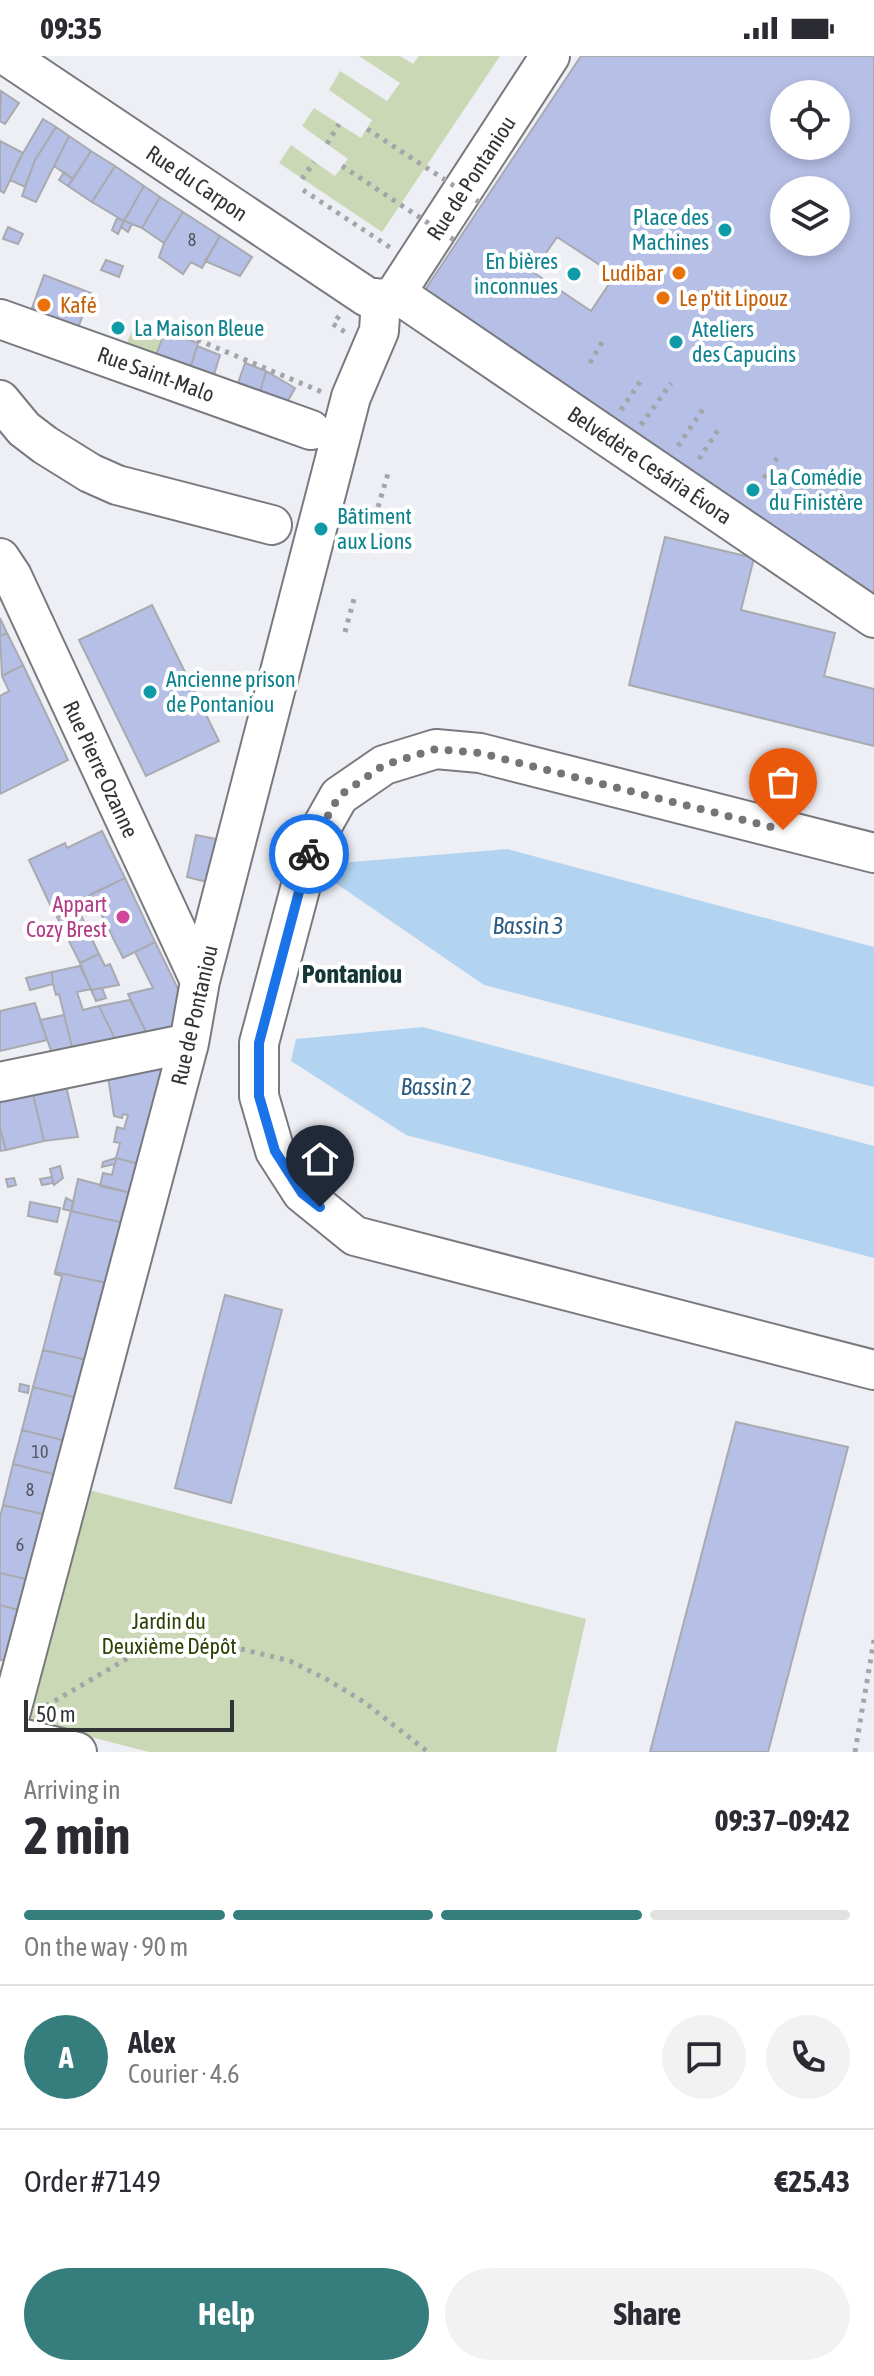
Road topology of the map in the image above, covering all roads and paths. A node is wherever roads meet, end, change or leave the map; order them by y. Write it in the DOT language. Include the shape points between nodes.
graph roads {
  1 [pos="7,56"];
  2 [pos="550,56"];
  3 [pos="339,124"];
  4 [pos="367,129"];
  5 [pos="327,144"];
  6 [pos="314,162"];
  7 [pos="342,166"];
  8 [pos="302,179"];
  9 [pos="303,190"];
  10 [pos="482,204"];
  11 [pos="457,242"];
  12 [pos="404,298"];
  13 [pos="0,319"];
  14 [pos="179,332"];
  15 [pos="604,339"];
  16 [pos="590,363"];
  17 [pos="642,379"];
  18 [pos="671,383"];
  19 [pos="339,395"];
  20 [pos="0,400"];
  21 [pos="705,406"];
  22 [pos="617,416"];
  23 [pos="311,430"];
  24 [pos="638,430"];
  25 [pos="718,430"];
  26 [pos="672,455"];
  27 [pos="779,455"];
  28 [pos="693,468"];
  29 [pos="389,470"];
  30 [pos="764,478"];
  31 [pos="378,507"];
  32 [pos="272,525"];
  33 [pos="0,558"];
  34 [pos="355,595"];
  35 [pos="874,618"];
  36 [pos="345,632"];
  37 [pos="874,853"];
  38 [pos="200,981"];
  39 [pos="189,1043"];
  40 [pos="0,1082"];
  41 [pos="874,1370"];
  42 [pos="874,1640"];
  43 [pos="44,1707"];
  44 [pos="3,1739"];
  45 [pos="77,1752"];
  46 [pos="428,1752"];
  47 [pos="855,1752"];
  1 -- 12 [label="street, Rue du Carpon" via="367,297"];
  2 -- 12 [label="street, Rue de Pontaniou"];
  3 -- 5 [label="path"];
  4 -- 10 [label="path, bridge"];
  6 -- 8 [label="path"];
  7 -- 11 [label="path, bridge"];
  9 -- 12 [label="path"];
  12 -- 19 [label="street, Rue de Pontaniou"];
  12 -- 35 [label="street, Belvédère Cesária Évora"];
  13 -- 23 [label="street, Rue Saint-Malo"];
  14 -- 19 [label="path"];
  15 -- 16 [label="path"];
  17 -- 22 [label="path"];
  18 -- 24 [label="path"];
  19 -- 38 [label="street, Rue de Pontaniou" via="286,648"];
  20 -- 32 [label="street" via="45,445 117,485"];
  21 -- 26 [label="path"];
  25 -- 28 [label="path"];
  27 -- 30 [label="path"];
  29 -- 31 [label="path"];
  33 -- 38 [label="street, Rue Pierre Ozanne"];
  34 -- 36 [label="path"];
  37 -- 41 [label="street" via="480,753 436,749 384,765 339,796 312,844 259,1043 259,1096 275,1151 302,1193 355,1236"];
  38 -- 39 [label="street, Rue de Pontaniou"];
  39 -- 40 [label="street"];
  39 -- 44 [label="street, Rue de Pontaniou"];
  42 -- 47 [label="path"];
  43 -- 46 [label="path" via="135,1654 183,1646 233,1647 290,1661 328,1680"];
  44 -- 45 [label="street"];
}
